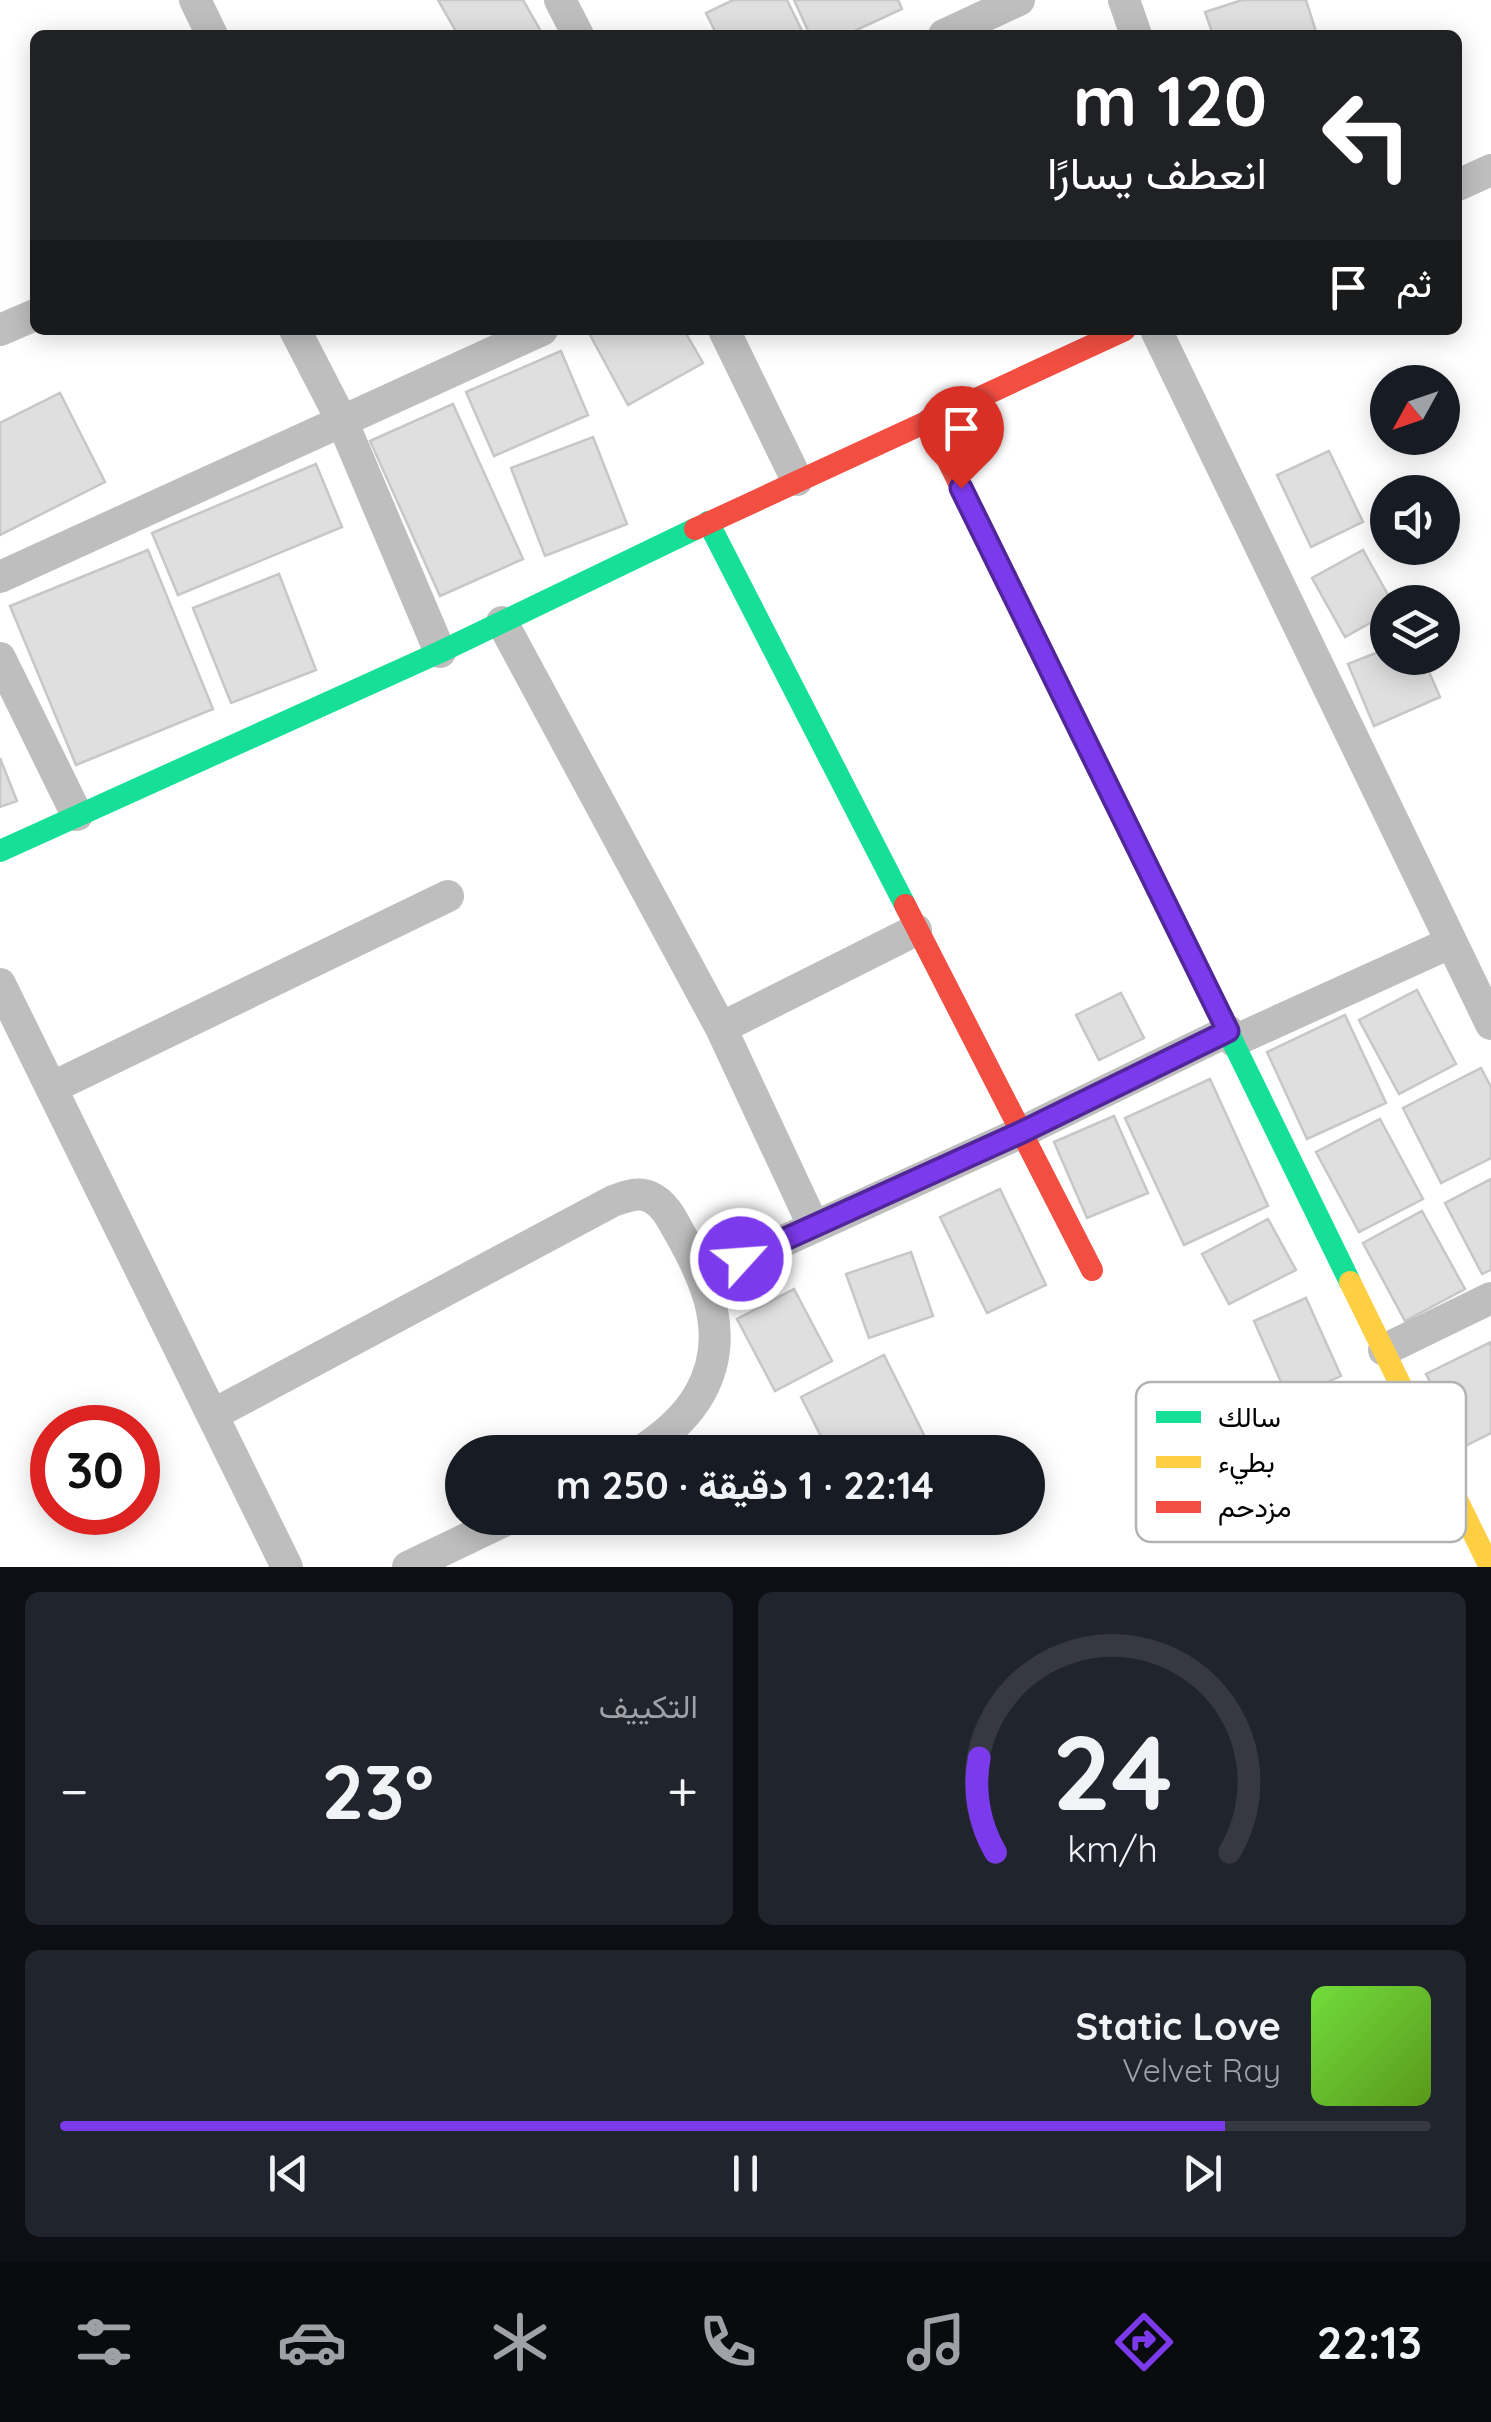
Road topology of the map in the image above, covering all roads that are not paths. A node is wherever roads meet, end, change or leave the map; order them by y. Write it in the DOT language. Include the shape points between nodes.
graph roads {
  1 [pos="196,0"];
  2 [pos="560,0"];
  3 [pos="1019,0"];
  4 [pos="1124,0"];
  5 [pos="210,30"];
  6 [pos="575,30"];
  7 [pos="955,30"];
  8 [pos="1134,30"];
  9 [pos="1491,170"];
  10 [pos="1462,183"];
  11 [pos="298,335"];
  12 [pos="531,335"];
  13 [pos="726,335"];
  14 [pos="1114,335"];
  15 [pos="1158,335"];
  16 [pos="928,420"];
  17 [pos="343,423"];
  18 [pos="797,480"];
  19 [pos="708,522"];
  20 [pos="0,577"];
  21 [pos="502,622"];
  22 [pos="440,652"];
  23 [pos="0,658"];
  24 [pos="77,815"];
  25 [pos="0,851"];
  26 [pos="448,896"];
  27 [pos="916,930"];
  28 [pos="1450,943"];
  29 [pos="0,984"];
  30 [pos="1491,1024"];
  31 [pos="721,1028"];
  32 [pos="1231,1036"];
  33 [pos="52,1088"];
  34 [pos="1022,1132"];
  35 [pos="813,1224"];
  36 [pos="1092,1270"];
  37 [pos="705,1277"];
  38 [pos="1491,1298"];
  39 [pos="1384,1350"];
  40 [pos="1400,1382"];
  41 [pos="212,1414"];
  42 [pos="664,1435"];
  43 [pos="1466,1518"];
  44 [pos="475,1535"];
  45 [pos="287,1567"];
  46 [pos="408,1567"];
  47 [pos="1490,1567"];
  1 -- 5 [label="street"];
  2 -- 6 [label="street"];
  3 -- 7 [label="street"];
  4 -- 8 [label="street"];
  9 -- 10 [label="street"];
  11 -- 17 [label="street"];
  12 -- 17 [label="street"];
  13 -- 18 [label="street"];
  14 -- 16 [label="street"];
  15 -- 28 [label="street"];
  16 -- 18 [label="street"];
  16 -- 32 [label="street"];
  17 -- 20 [label="street"];
  17 -- 22 [label="street"];
  18 -- 19 [label="street"];
  19 -- 21 [label="street"];
  19 -- 27 [label="street"];
  21 -- 22 [label="street"];
  21 -- 31 [label="street"];
  22 -- 24 [label="street"];
  23 -- 24 [label="street"];
  24 -- 25 [label="street"];
  26 -- 33 [label="street"];
  27 -- 31 [label="street"];
  27 -- 34 [label="street"];
  28 -- 30 [label="street"];
  28 -- 32 [label="street"];
  29 -- 33 [label="street"];
  31 -- 35 [label="street"];
  32 -- 34 [label="street"];
  32 -- 39 [label="street"];
  33 -- 41 [label="street"];
  34 -- 35 [label="street"];
  34 -- 36 [label="street"];
  35 -- 37 [label="street"];
  37 -- 41 [label="street" via="668,1212 651,1197 634,1194"];
  37 -- 42 [label="street" via="713,1334 701,1391"];
  38 -- 39 [label="street"];
  39 -- 40 [label="street"];
  41 -- 45 [label="street"];
  43 -- 47 [label="street"];
  44 -- 46 [label="street"];
}
